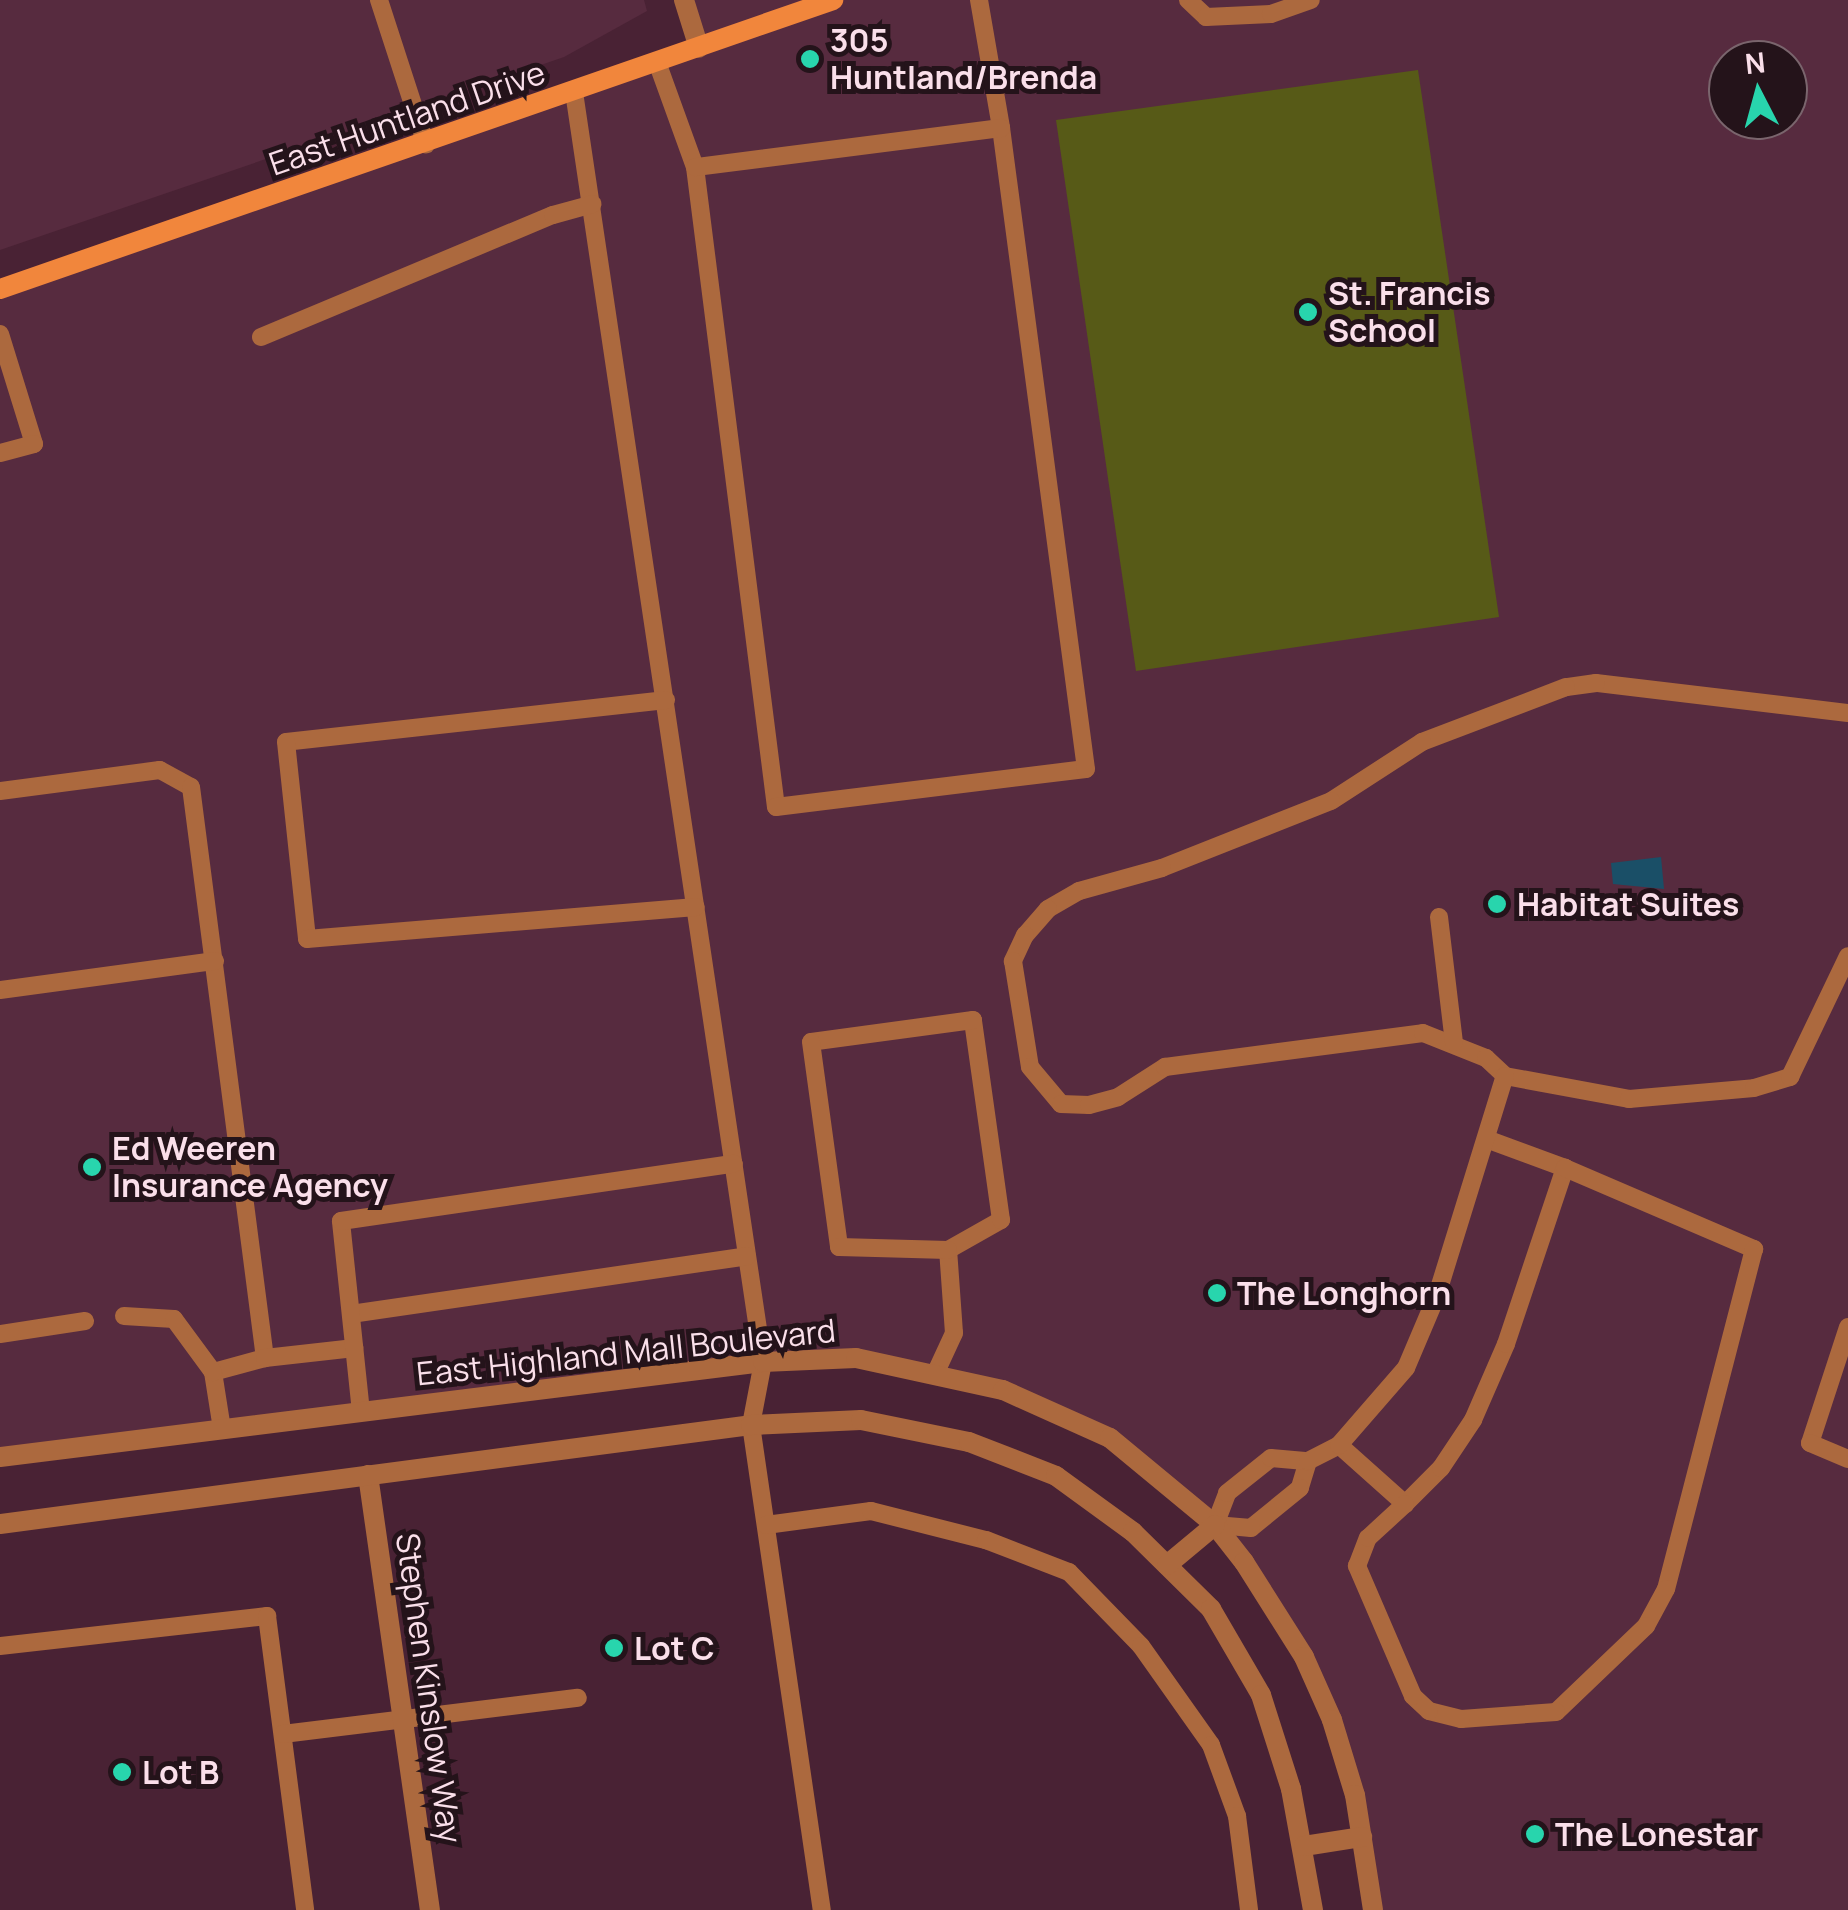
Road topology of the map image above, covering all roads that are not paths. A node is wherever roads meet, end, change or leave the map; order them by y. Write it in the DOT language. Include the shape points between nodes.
graph roads {
  1 [pos="380,0"];
  2 [pos="684,0"];
  3 [pos="833,0"];
  4 [pos="980,0"];
  5 [pos="1188,0"];
  6 [pos="1310,0"];
  7 [pos="699,48"];
  8 [pos="657,62"];
  9 [pos="574,92"];
  10 [pos="1000,128"];
  11 [pos="426,145"];
  12 [pos="695,167"];
  13 [pos="594,204"];
  14 [pos="0,289"];
  15 [pos="0,334"];
  16 [pos="261,336"];
  17 [pos="0,454"];
  18 [pos="666,700"];
  19 [pos="1848,713"];
  20 [pos="0,791"];
  21 [pos="696,907"];
  22 [pos="1439,917"];
  23 [pos="1848,956"];
  24 [pos="216,960"];
  25 [pos="0,990"];
  26 [pos="1454,1042"];
  27 [pos="1505,1076"];
  28 [pos="1489,1140"];
  29 [pos="734,1164"];
  30 [pos="1564,1168"];
  31 [pos="948,1250"];
  32 [pos="747,1256"];
  33 [pos="351,1314"];
  34 [pos="124,1316"];
  35 [pos="85,1321"];
  36 [pos="1848,1327"];
  37 [pos="0,1334"];
  38 [pos="354,1348"];
  39 [pos="265,1358"];
  40 [pos="762,1362"];
  41 [pos="213,1372"];
  42 [pos="936,1372"];
  43 [pos="361,1412"];
  44 [pos="751,1425"];
  45 [pos="222,1429"];
  46 [pos="1339,1445"];
  47 [pos="0,1456"];
  48 [pos="1848,1459"];
  49 [pos="1308,1461"];
  50 [pos="368,1475"];
  51 [pos="1405,1504"];
  52 [pos="0,1524"];
  53 [pos="766,1525"];
  54 [pos="1215,1525"];
  55 [pos="1167,1565"];
  56 [pos="0,1646"];
  57 [pos="578,1698"];
  58 [pos="403,1719"];
  59 [pos="283,1734"];
  60 [pos="1362,1837"];
  61 [pos="1304,1846"];
  62 [pos="305,1910"];
  63 [pos="430,1910"];
  64 [pos="822,1910"];
  65 [pos="1249,1910"];
  66 [pos="1313,1910"];
  67 [pos="1373,1910"];
  1 -- 11 [label="lane"];
  2 -- 7 [label="street"];
  3 -- 7 [label="street, East Huntland Drive"];
  4 -- 10 [label="lane"];
  5 -- 6 [label="lane" via="1206,18 1271,14"];
  7 -- 8 [label="street, East Huntland Drive"];
  8 -- 9 [label="street, East Huntland Drive"];
  8 -- 12 [label="lane"];
  9 -- 11 [label="street, East Huntland Drive"];
  9 -- 13 [label="lane"];
  10 -- 12 [label="lane"];
  10 -- 12 [label="lane" via="1086,769 776,807"];
  11 -- 14 [label="street, East Huntland Drive"];
  13 -- 16 [label="lane" via="553,214"];
  13 -- 18 [label="lane"];
  15 -- 17 [label="lane" via="34,444"];
  18 -- 21 [label="lane"];
  18 -- 21 [label="lane" via="286,742 307,940"];
  19 -- 26 [label="lane" via="1596,683 1566,687 1422,742 1330,801 1162,868 1078,890 1024,934 1013,961 1030,1067 1061,1104 1118,1096 1165,1066 1423,1033"];
  20 -- 24 [label="lane" via="160,770 191,787"];
  21 -- 29 [label="lane"];
  22 -- 26 [label="lane"];
  23 -- 27 [label="lane" via="1790,1077 1754,1088 1629,1099"];
  24 -- 25 [label="lane"];
  24 -- 39 [label="lane"];
  26 -- 27 [label="lane"];
  27 -- 28 [label="lane"];
  28 -- 30 [label="lane"];
  28 -- 46 [label="lane" via="1423,1335 1388,1391"];
  29 -- 32 [label="lane"];
  29 -- 33 [label="lane" via="341,1222"];
  30 -- 51 [label="lane" via="1506,1344 1473,1420 1442,1468"];
  30 -- 51 [label="lane" via="1754,1249 1666,1589 1646,1626 1556,1712 1461,1719 1429,1711 1413,1696 1357,1566 1368,1538"];
  31 -- 31 [label="lane" via="1001,1220 974,1020 812,1042 839,1247"];
  31 -- 42 [label="lane" via="954,1333"];
  32 -- 33 [label="lane"];
  32 -- 40 [label="lane"];
  33 -- 38 [label="lane"];
  34 -- 41 [label="lane" via="174,1319"];
  35 -- 37 [label="lane"];
  36 -- 48 [label="lane" via="1810,1443"];
  38 -- 39 [label="lane"];
  38 -- 43 [label="lane"];
  39 -- 41 [label="lane"];
  40 -- 42 [label="street, East Highland Mall Boulevard" via="856,1358"];
  40 -- 43 [label="street, East Highland Mall Boulevard"];
  40 -- 44 [label="lane"];
  41 -- 45 [label="lane"];
  42 -- 54 [label="street, East Highland Mall Boulevard" via="1089,1425 1156,1471"];
  43 -- 45 [label="street, East Highland Mall Boulevard"];
  44 -- 50 [label="street"];
  44 -- 53 [label="lane"];
  44 -- 55 [label="street" via="861,1420 915,1426 1014,1456 1056,1476"];
  45 -- 47 [label="street, East Highland Mall Boulevard"];
  46 -- 49 [label="lane"];
  46 -- 51 [label="lane"];
  49 -- 54 [label="lane" via="1271,1458 1227,1493"];
  49 -- 54 [label="lane" via="1300,1488 1251,1528"];
  50 -- 52 [label="street"];
  50 -- 58 [label="street, Stephen Kinslow Way"];
  53 -- 64 [label="lane"];
  53 -- 65 [label="lane" via="871,1512 986,1540 1069,1572 1140,1646 1211,1745 1237,1816"];
  54 -- 55 [label="street"];
  54 -- 60 [label="street, East Highland Mall Boulevard" via="1304,1656 1332,1720"];
  55 -- 61 [label="street" via="1211,1608 1261,1695"];
  56 -- 59 [label="lane" via="268,1616"];
  57 -- 58 [label="lane"];
  58 -- 59 [label="lane"];
  58 -- 63 [label="street, Stephen Kinslow Way"];
  59 -- 62 [label="lane"];
  60 -- 61 [label="street"];
  60 -- 67 [label="street, East Highland Mall Boulevard"];
  61 -- 66 [label="street"];
}
